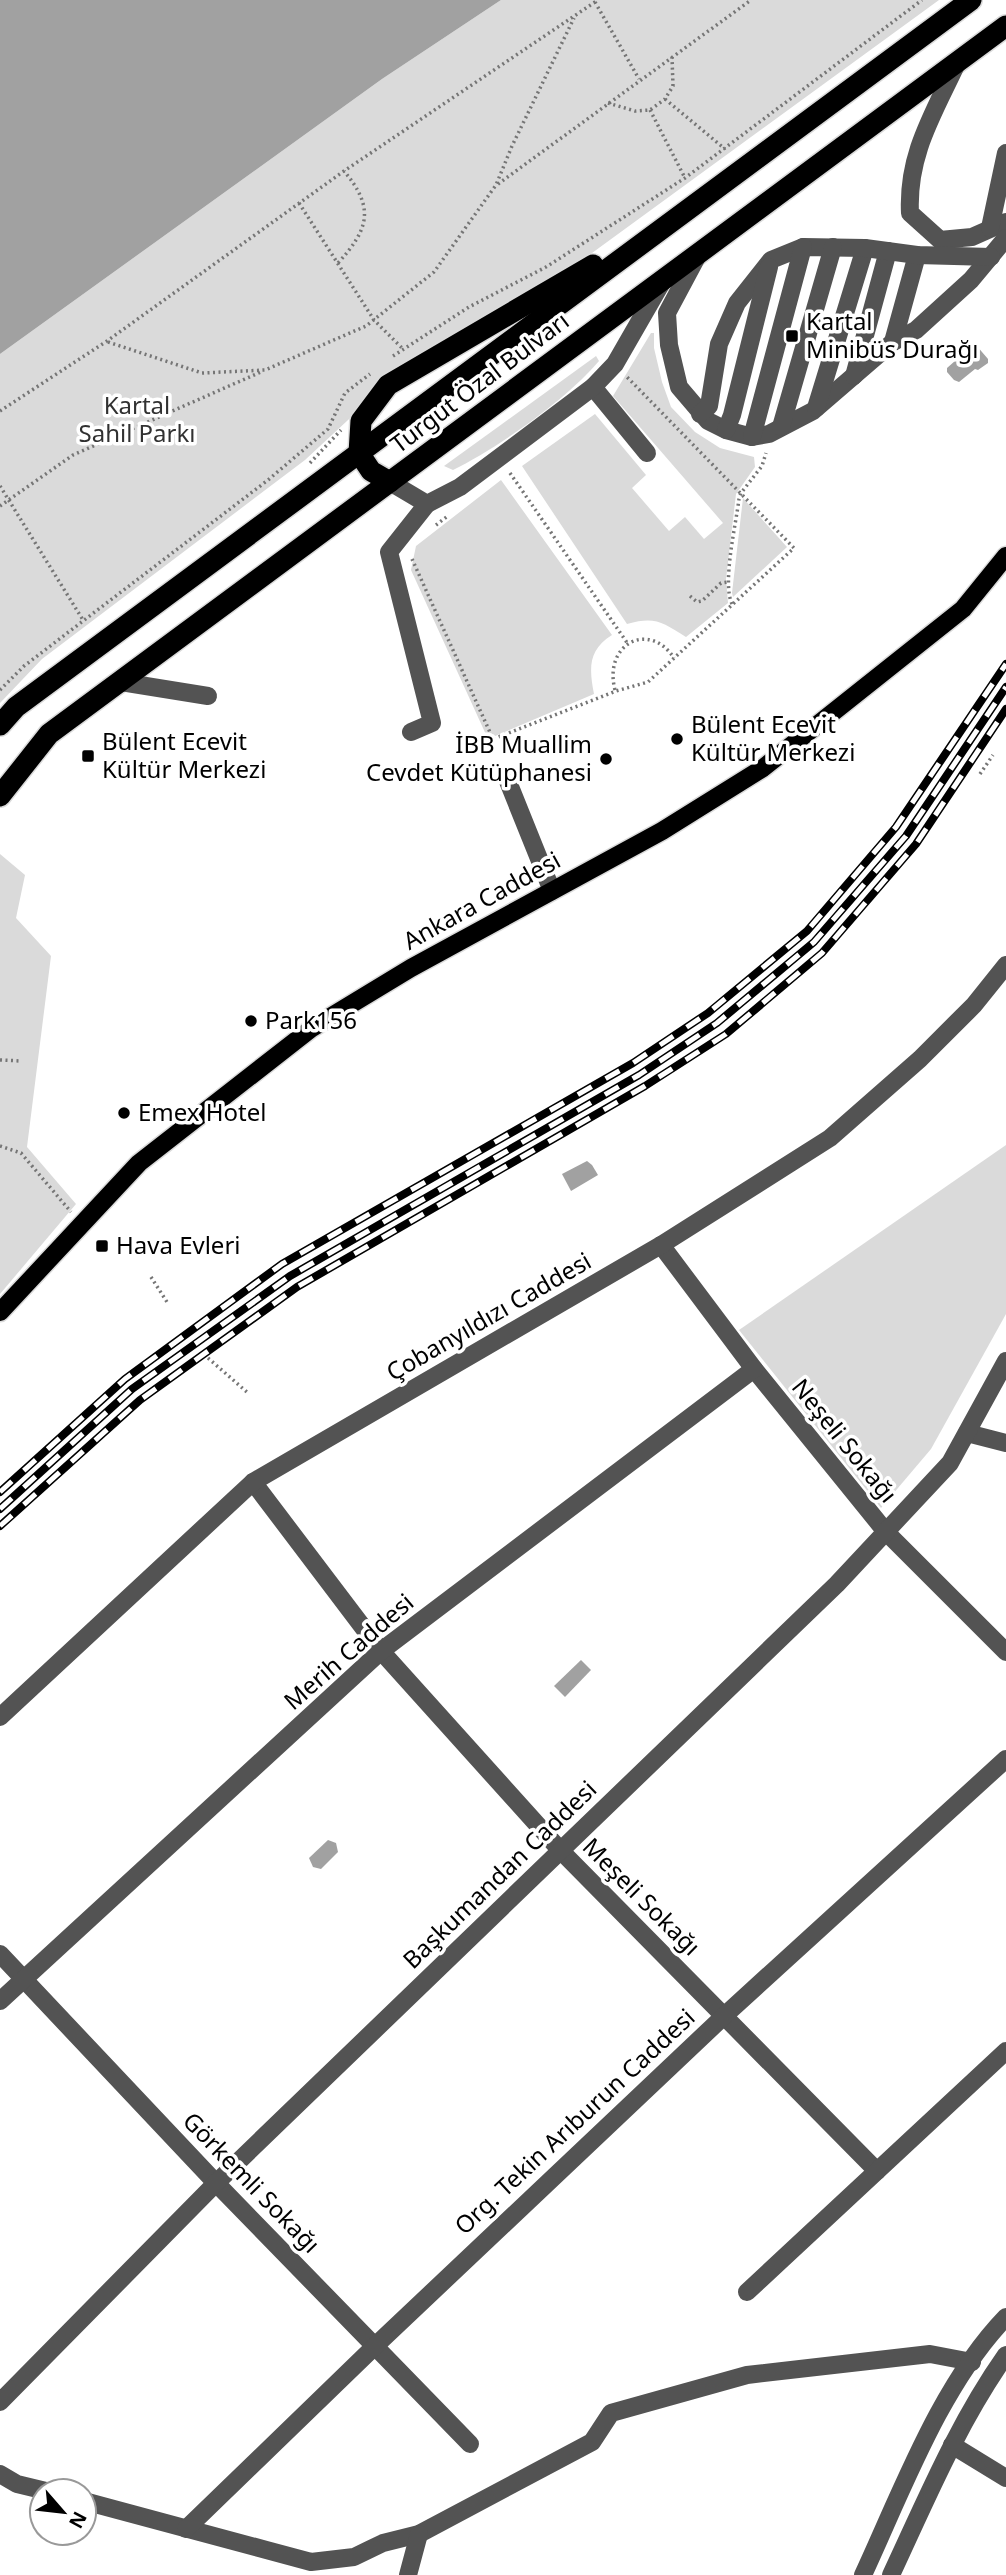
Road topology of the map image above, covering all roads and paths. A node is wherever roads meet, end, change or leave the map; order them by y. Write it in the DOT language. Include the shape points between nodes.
graph roads {
  1 [pos="751,0"];
  2 [pos="922,0"];
  3 [pos="971,0"];
  4 [pos="597,1"];
  5 [pos="575,16"];
  6 [pos="1006,26"];
  7 [pos="672,57"];
  8 [pos="958,61"];
  9 [pos="639,79"];
  10 [pos="665,99"];
  11 [pos="608,103"];
  12 [pos="650,110"];
  13 [pos="1006,153"];
  14 [pos="344,171"];
  15 [pos="685,178"];
  16 [pos="496,185"];
  17 [pos="299,203"];
  18 [pos="686,211"];
  19 [pos="1001,230"];
  20 [pos="803,247"];
  21 [pos="833,247"];
  22 [pos="865,248"];
  23 [pos="888,251"];
  24 [pos="698,254"];
  25 [pos="917,255"];
  26 [pos="991,257"];
  27 [pos="771,260"];
  28 [pos="338,263"];
  29 [pos="662,281"];
  30 [pos="374,320"];
  31 [pos="107,341"];
  32 [pos="893,342"];
  33 [pos="624,348"];
  34 [pos="403,349"];
  35 [pos="265,370"];
  36 [pos="853,376"];
  37 [pos="593,387"];
  38 [pos="816,408"];
  39 [pos="0,411"];
  40 [pos="700,414"];
  41 [pos="726,430"];
  42 [pos="768,433"];
  43 [pos="359,453"];
  44 [pos="647,453"];
  45 [pos="499,458"];
  46 [pos="390,482"];
  47 [pos="0,486"];
  48 [pos="741,493"];
  49 [pos="9,499"];
  50 [pos="427,504"];
  51 [pos="0,506"];
  52 [pos="457,509"];
  53 [pos="427,532"];
  54 [pos="406,548"];
  55 [pos="1006,556"];
  56 [pos="728,582"];
  57 [pos="691,596"];
  58 [pos="733,604"];
  59 [pos="83,621"];
  60 [pos="628,644"];
  61 [pos="674,658"];
  62 [pos="121,681"];
  63 [pos="615,691"];
  64 [pos="208,696"];
  65 [pos="0,725"];
  66 [pos="411,732"];
  67 [pos="993,755"];
  68 [pos="980,774"];
  69 [pos="507,779"];
  70 [pos="0,796"];
  71 [pos="552,891"];
  72 [pos="1006,965"];
  73 [pos="0,1060"];
  74 [pos="21,1060"];
  75 [pos="0,1146"];
  76 [pos="82,1225"];
  77 [pos="661,1245"];
  78 [pos="151,1277"];
  79 [pos="167,1302"];
  80 [pos="0,1312"];
  81 [pos="208,1358"];
  82 [pos="1006,1362"];
  83 [pos="754,1369"];
  84 [pos="248,1393"];
  85 [pos="967,1433"];
  86 [pos="1006,1443"];
  87 [pos="253,1482"];
  88 [pos="886,1532"];
  89 [pos="381,1651"];
  90 [pos="1006,1652"];
  91 [pos="0,1717"];
  92 [pos="1006,1759"];
  93 [pos="561,1851"];
  94 [pos="0,1954"];
  95 [pos="24,1979"];
  96 [pos="0,2001"];
  97 [pos="724,2015"];
  98 [pos="1006,2051"];
  99 [pos="877,2171"];
  100 [pos="216,2183"];
  101 [pos="747,2292"];
  102 [pos="1006,2317"];
  103 [pos="374,2347"];
  104 [pos="1006,2355"];
  105 [pos="972,2361"];
  106 [pos="0,2402"];
  107 [pos="470,2444"];
  108 [pos="952,2445"];
  109 [pos="0,2474"];
  110 [pos="1006,2478"];
  111 [pos="28,2487"];
  112 [pos="98,2505"];
  113 [pos="186,2529"];
  114 [pos="419,2534"];
  115 [pos="408,2575"];
  116 [pos="863,2575"];
  117 [pos="891,2575"];
  1 -- 7 [label="path"];
  2 -- 10 [label="path" via="725,149"];
  3 -- 18 [label="highway, Turgut Özal Bulvarı"];
  4 -- 5 [label="path"];
  4 -- 9 [label="path"];
  5 -- 14 [label="path"];
  5 -- 16 [label="path"];
  6 -- 8 [label="highway, Turgut Özal Bulvarı"];
  7 -- 9 [label="path"];
  7 -- 10 [label="path" via="673,86"];
  8 -- 19 [label="street" via="916,152 910,213 940,240"];
  8 -- 24 [label="highway, Turgut Özal Bulvarı"];
  9 -- 11 [label="path"];
  10 -- 12 [label="path"];
  11 -- 12 [label="path"];
  11 -- 16 [label="path"];
  12 -- 15 [label="path"];
  13 -- 19 [label="street"];
  14 -- 17 [label="path"];
  14 -- 28 [label="path" via="361,191 365,218 356,243"];
  16 -- 30 [label="path" via="434,272"];
  17 -- 28 [label="path"];
  17 -- 31 [label="path"];
  18 -- 43 [label="highway, Turgut Özal Bulvarı"];
  18 -- 43 [label="highway" via="388,385 361,421"];
  19 -- 26 [label="street"];
  20 -- 21 [label="street"];
  20 -- 27 [label="street"];
  20 -- 42 [label="street"];
  21 -- 22 [label="street"];
  21 -- 42 [label="street"];
  22 -- 23 [label="street"];
  22 -- 38 [label="street"];
  23 -- 25 [label="street"];
  23 -- 36 [label="street"];
  24 -- 29 [label="highway, Turgut Özal Bulvarı"];
  24 -- 40 [label="street" via="667,313 679,387"];
  25 -- 26 [label="street"];
  25 -- 32 [label="street"];
  26 -- 32 [label="street" via="916,330"];
  27 -- 40 [label="street" via="737,303 719,344 709,406"];
  27 -- 41 [label="street"];
  28 -- 30 [label="path"];
  29 -- 33 [label="street"];
  29 -- 46 [label="highway, Turgut Özal Bulvarı"];
  30 -- 34 [label="path"];
  30 -- 35 [label="path"];
  31 -- 35 [label="path" via="202,373"];
  31 -- 39 [label="path"];
  32 -- 36 [label="street"];
  33 -- 37 [label="street"];
  33 -- 48 [label="path" via="625,374"];
  35 -- 49 [label="path" via="73,455"];
  36 -- 38 [label="street"];
  37 -- 44 [label="street"];
  37 -- 45 [label="street"];
  38 -- 42 [label="street"];
  40 -- 41 [label="street"];
  41 -- 42 [label="street"];
  42 -- 48 [label="path" via="762,466"];
  43 -- 46 [label="highway" via="371,471"];
  43 -- 65 [label="highway, Turgut Özal Bulvarı" via="16,707"];
  45 -- 50 [label="street"];
  45 -- 60 [label="path"];
  46 -- 50 [label="street"];
  46 -- 62 [label="highway, Turgut Özal Bulvarı"];
  47 -- 49 [label="path"];
  48 -- 56 [label="path"];
  48 -- 58 [label="path" via="794,548"];
  49 -- 51 [label="path"];
  49 -- 59 [label="path"];
  50 -- 66 [label="street" via="389,552 432,723"];
  52 -- 53 [label="path"];
  54 -- 63 [label="path" via="493,739"];
  55 -- 71 [label="main road, Ankara Caddesi" via="963,609 763,768 662,831"];
  56 -- 57 [label="path" via="702,601"];
  56 -- 58 [label="path"];
  58 -- 61 [label="path"];
  60 -- 61 [label="path" via="651,640 662,644"];
  60 -- 63 [label="path" via="615,659"];
  61 -- 63 [label="path" via="648,682"];
  62 -- 64 [label="street"];
  62 -- 70 [label="highway, Turgut Özal Bulvarı" via="49,734"];
  67 -- 68 [label="path"];
  69 -- 71 [label="street"];
  71 -- 76 [label="main road, Ankara Caddesi" via="312,1028 139,1163"];
  72 -- 77 [label="street, Çobanyıldızı Caddesi" via="920,1059 830,1138"];
  73 -- 74 [label="path"];
  75 -- 76 [label="path" via="21,1153"];
  76 -- 80 [label="main road, Ankara Caddesi"];
  77 -- 83 [label="street, Neşeli Sokağı"];
  77 -- 87 [label="street, Çobanyıldızı Caddesi"];
  78 -- 79 [label="path"];
  81 -- 84 [label="path"];
  82 -- 85 [label="street, Başkumandan Caddesi"];
  83 -- 88 [label="street, Neşeli Sokağı"];
  83 -- 89 [label="street, Merih Caddesi"];
  85 -- 86 [label="street"];
  85 -- 88 [label="street, Başkumandan Caddesi" via="950,1463"];
  87 -- 89 [label="street, Meşeli Sokağı"];
  87 -- 91 [label="street, Çobanyıldızı Caddesi"];
  88 -- 90 [label="street, Neşeli Sokağı"];
  88 -- 93 [label="street, Başkumandan Caddesi"];
  89 -- 93 [label="street, Meşeli Sokağı"];
  89 -- 95 [label="street, Merih Caddesi"];
  92 -- 97 [label="street, Org. Tekin Arıburun Caddesi"];
  93 -- 97 [label="street, Meşeli Sokağı"];
  93 -- 100 [label="street, Başkumandan Caddesi"];
  94 -- 95 [label="street, Görkemli Sokağı"];
  95 -- 96 [label="street, Merih Caddesi"];
  95 -- 100 [label="street, Görkemli Sokağı"];
  97 -- 99 [label="street, Meşeli Sokağı"];
  97 -- 103 [label="street, Org. Tekin Arıburun Caddesi"];
  98 -- 99 [label="street"];
  99 -- 101 [label="street"];
  100 -- 103 [label="street, Görkemli Sokağı"];
  100 -- 106 [label="street, Başkumandan Caddesi"];
  102 -- 105 [label="street"];
  103 -- 107 [label="street, Görkemli Sokağı"];
  103 -- 113 [label="street, Org. Tekin Arıburun Caddesi"];
  104 -- 108 [label="street"];
  105 -- 114 [label="street" via="930,2354 747,2375 611,2413 592,2442"];
  105 -- 116 [label="street" via="940,2411"];
  108 -- 110 [label="street"];
  108 -- 117 [label="street"];
  109 -- 111 [label="street"];
  112 -- 113 [label="street"];
  113 -- 114 [label="street" via="311,2561 354,2557 383,2543"];
  114 -- 115 [label="street"];
}
